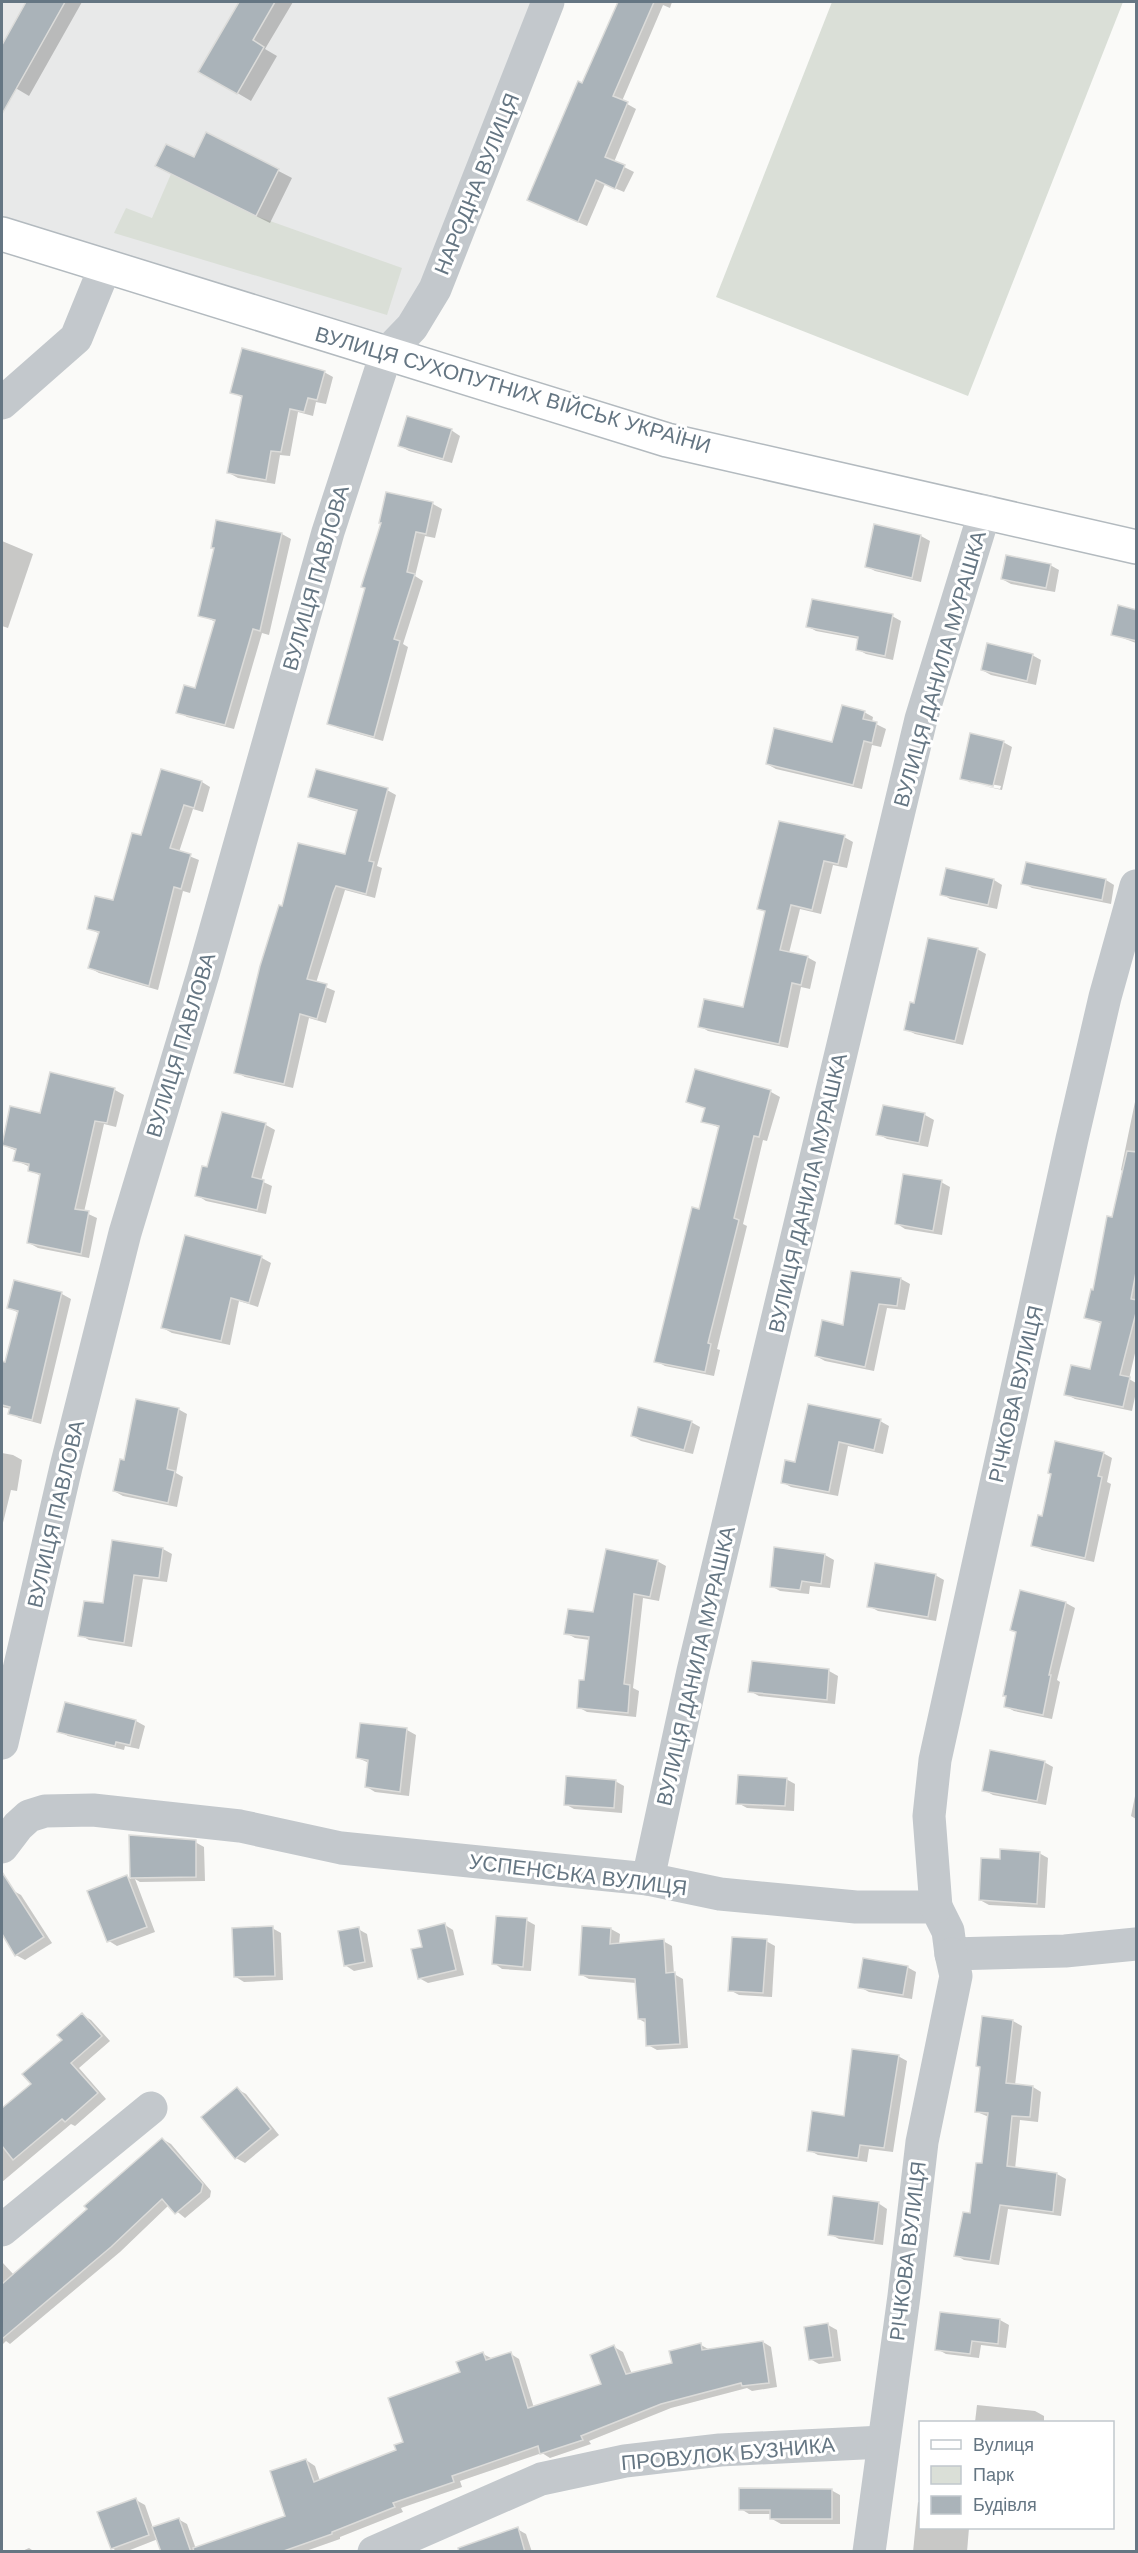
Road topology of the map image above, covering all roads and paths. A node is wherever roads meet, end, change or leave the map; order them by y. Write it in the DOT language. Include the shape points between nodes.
graph roads {
  1 [pos="548,2"];
  2 [pos="2,234"];
  3 [pos="105,267"];
  4 [pos="386,354"];
  5 [pos="2,403"];
  6 [pos="985,511"];
  7 [pos="1137,547"];
  8 [pos="1137,886"];
  9 [pos="2,1743"];
  10 [pos="3,1842"];
  11 [pos="648,1879"];
  12 [pos="936,1907"];
  13 [pos="1137,1944"];
  14 [pos="951,1954"];
  15 [pos="151,2108"];
  16 [pos="2,2230"];
  17 [pos="883,2442"];
  18 [pos="374,2552"];
  19 [pos="869,2552"];
  1 -- 4 [label="street, НАРОДНА ВУЛИЦЯ" via="435,289 412,327"];
  2 -- 3 [label="street, ВУЛИЦЯ СУХОПУТНИХ ВІЙСЬК УКРАЇНИ"];
  3 -- 4 [label="street, ВУЛИЦЯ СУХОПУТНИХ ВІЙСЬК УКРАЇНИ"];
  3 -- 5 [label="street" via="76,338"];
  4 -- 6 [label="street, ВУЛИЦЯ СУХОПУТНИХ ВІЙСЬК УКРАЇНИ" via="667,440"];
  4 -- 9 [label="street, ВУЛИЦЯ ПАВЛОВА" via="328,532 125,1233"];
  6 -- 7 [label="street, ВУЛИЦЯ СУХОПУТНИХ ВІЙСЬК УКРАЇНИ"];
  6 -- 11 [label="street, ВУЛИЦЯ ДАНИЛА МУРАШКА" via="921,719 696,1659"];
  8 -- 12 [label="street, РІЧКОВА ВУЛИЦЯ" via="1100,1019 935,1760 929,1816"];
  10 -- 11 [label="street, УСПЕНСЬКА ВУЛИЦЯ" via="29,1816 45,1811 93,1810 240,1826 361,1851"];
  11 -- 12 [label="street, УСПЕНСЬКА ВУЛИЦЯ" via="720,1894 856,1907"];
  12 -- 14 [label="street" via="948,1931"];
  13 -- 14 [label="street" via="1065,1951"];
  14 -- 17 [label="street, РІЧКОВА ВУЛИЦЯ" via="956,1976 922,2142"];
  15 -- 16 [label="street"];
  17 -- 18 [label="street, ПРОВУЛОК БУЗНИКА" via="720,2450 625,2461 541,2479"];
  17 -- 19 [label="street, РІЧКОВА ВУЛИЦЯ"];
}
